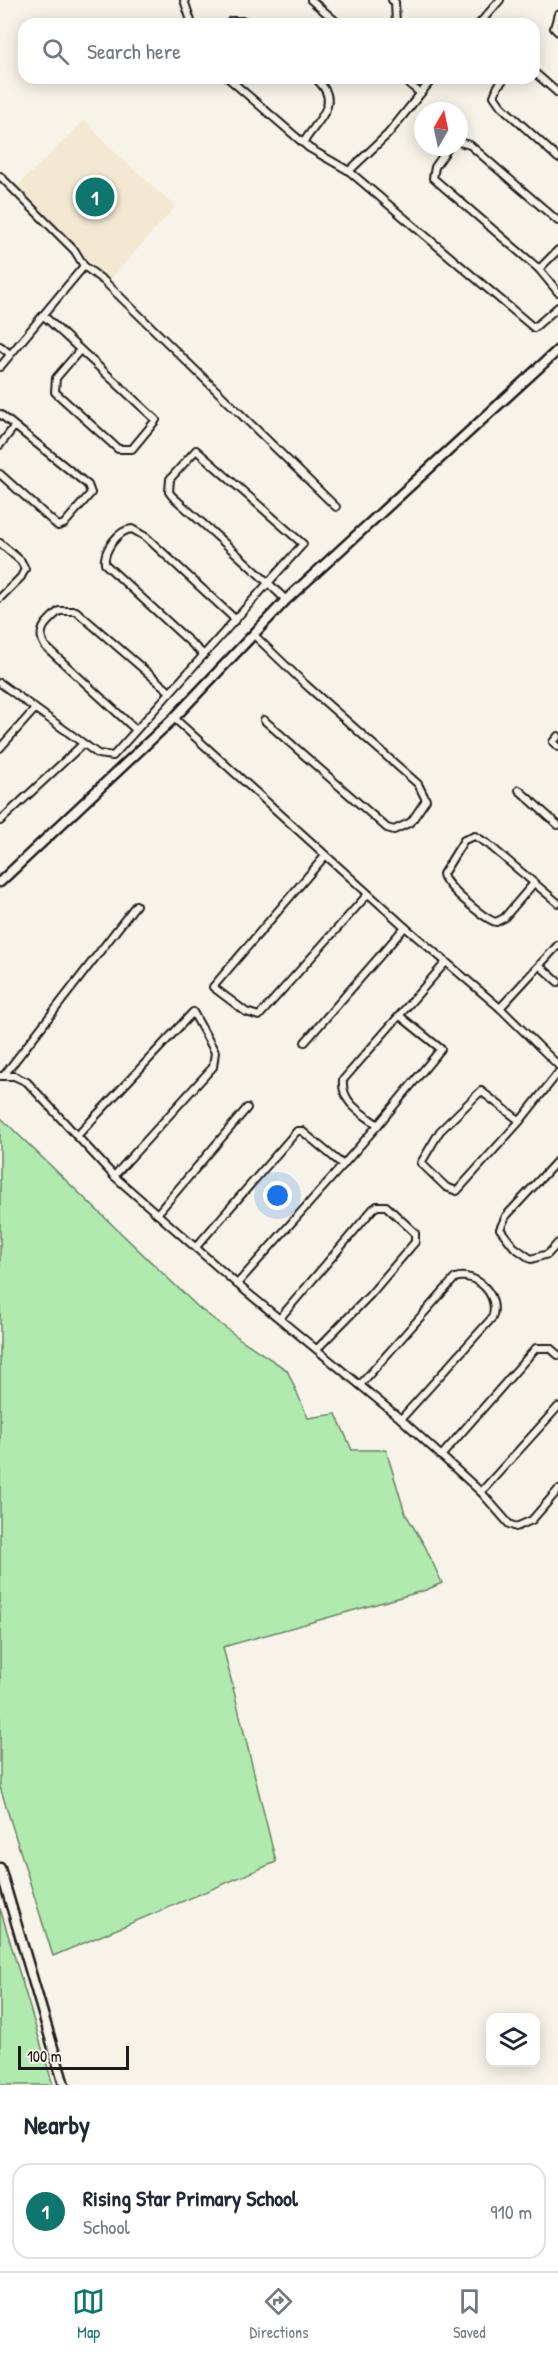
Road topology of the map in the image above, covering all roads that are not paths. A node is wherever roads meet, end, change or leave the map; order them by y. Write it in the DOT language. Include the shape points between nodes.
graph roads {
  1 [pos="184,0"];
  2 [pos="311,0"];
  3 [pos="392,0"];
  4 [pos="490,0"];
  5 [pos="498,3"];
  6 [pos="558,14"];
  7 [pos="190,18"];
  8 [pos="332,18"];
  9 [pos="396,18"];
  10 [pos="484,18"];
  11 [pos="558,32"];
  12 [pos="540,77"];
  13 [pos="235,84"];
  14 [pos="322,84"];
  15 [pos="409,84"];
  16 [pos="428,84"];
  17 [pos="500,84"];
  18 [pos="420,93"];
  19 [pos="558,93"];
  20 [pos="303,142"];
  21 [pos="468,144"];
  22 [pos="443,156"];
  23 [pos="558,159"];
  24 [pos="349,171"];
  25 [pos="0,176"];
  26 [pos="558,221"];
  27 [pos="558,250"];
  28 [pos="84,266"];
  29 [pos="539,269"];
  30 [pos="558,292"];
  31 [pos="558,307"];
  32 [pos="44,316"];
  33 [pos="0,346"];
  34 [pos="80,350"];
  35 [pos="558,350"];
  36 [pos="10,354"];
  37 [pos="0,367"];
  38 [pos="0,414"];
  39 [pos="14,427"];
  40 [pos="0,445"];
  41 [pos="0,474"];
  42 [pos="336,507"];
  43 [pos="0,543"];
  44 [pos="270,584"];
  45 [pos="0,598"];
  46 [pos="286,600"];
  47 [pos="236,620"];
  48 [pos="254,634"];
  49 [pos="204,655"];
  50 [pos="0,683"];
  51 [pos="170,692"];
  52 [pos="35,709"];
  53 [pos="174,718"];
  54 [pos="264,720"];
  55 [pos="136,730"];
  56 [pos="558,736"];
  57 [pos="83,744"];
  58 [pos="558,747"];
  59 [pos="0,748"];
  60 [pos="519,790"];
  61 [pos="0,821"];
  62 [pos="558,825"];
  63 [pos="325,856"];
  64 [pos="0,882"];
  65 [pos="534,883"];
  66 [pos="368,894"];
  67 [pos="558,903"];
  68 [pos="136,905"];
  69 [pos="405,927"];
  70 [pos="558,945"];
  71 [pos="446,962"];
  72 [pos="540,966"];
  73 [pos="558,982"];
  74 [pos="500,1008"];
  75 [pos="400,1016"];
  76 [pos="305,1042"];
  77 [pos="558,1065"];
  78 [pos="558,1073"];
  79 [pos="2,1075"];
  80 [pos="247,1108"];
  81 [pos="520,1121"];
  82 [pos="378,1125"];
  83 [pos="77,1136"];
  84 [pos="558,1161"];
  85 [pos="343,1165"];
  86 [pos="114,1176"];
  87 [pos="157,1214"];
  88 [pos="558,1243"];
  89 [pos="196,1247"];
  90 [pos="237,1284"];
  91 [pos="280,1318"];
  92 [pos="317,1349"];
  93 [pos="558,1355"];
  94 [pos="360,1385"];
  95 [pos="558,1407"];
  96 [pos="400,1419"];
  97 [pos="441,1456"];
  98 [pos="558,1490"];
  99 [pos="481,1492"];
  100 [pos="0,1868"];
  101 [pos="64,2085"];
  1 -- 7 [label="street"];
  2 -- 8 [label="street"];
  3 -- 9 [label="street"];
  4 -- 5 [label="street"];
  5 -- 10 [label="street"];
  6 -- 11 [label="street" via="554,28"];
  12 -- 19 [label="street"];
  13 -- 20 [label="street"];
  14 -- 20 [label="street" via="330,97"];
  15 -- 18 [label="street"];
  16 -- 18 [label="street"];
  17 -- 23 [label="street" via="494,96 501,106"];
  18 -- 24 [label="street" via="388,134"];
  20 -- 24 [label="street"];
  21 -- 26 [label="street"];
  22 -- 29 [label="street" via="433,178"];
  24 -- 31 [label="street" via="534,328"];
  25 -- 28 [label="street" via="75,251"];
  27 -- 29 [label="street"];
  28 -- 32 [label="street"];
  28 -- 42 [label="street"];
  29 -- 30 [label="street"];
  32 -- 34 [label="street"];
  32 -- 36 [label="street"];
  33 -- 36 [label="street"];
  34 -- 34 [label="street" via="156,420 132,449 118,448 55,392 56,378"];
  35 -- 46 [label="main road"];
  36 -- 37 [label="street"];
  38 -- 39 [label="street"];
  39 -- 40 [label="street"];
  39 -- 41 [label="street" via="88,485 91,493 58,526"];
  43 -- 45 [label="street" via="25,568"];
  44 -- 44 [label="street" via="169,492 170,479 196,450 303,544"];
  44 -- 46 [label="street"];
  44 -- 47 [label="street"];
  46 -- 48 [label="main road"];
  47 -- 49 [label="street"];
  47 -- 49 [label="street" via="146,537 132,529 121,532 106,552 105,564"];
  48 -- 53 [label="main road"];
  48 -- 54 [label="street" via="418,784 426,800 411,822 394,830 387,828"];
  49 -- 51 [label="street"];
  50 -- 52 [label="street"];
  51 -- 55 [label="street"];
  51 -- 55 [label="street" via="76,611 59,611 45,624 40,636 45,646"];
  52 -- 57 [label="street"];
  52 -- 59 [label="street"];
  53 -- 63 [label="street"];
  53 -- 64 [label="main road"];
  55 -- 57 [label="street" via="109,757"];
  56 -- 58 [label="street" via="553,742"];
  57 -- 61 [label="street"];
  60 -- 62 [label="street"];
  63 -- 66 [label="street"];
  63 -- 66 [label="street" via="213,987 253,1016 262,1014"];
  65 -- 65 [label="street" via="475,836 464,840 443,874 445,881 496,922"];
  65 -- 67 [label="street"];
  66 -- 69 [label="street"];
  68 -- 79 [label="street"];
  69 -- 71 [label="street"];
  69 -- 76 [label="street"];
  70 -- 72 [label="street"];
  71 -- 74 [label="street"];
  71 -- 75 [label="street"];
  72 -- 73 [label="street"];
  72 -- 74 [label="street"];
  74 -- 77 [label="street"];
  75 -- 82 [label="street" via="343,1080 347,1100"];
  75 -- 82 [label="street" via="441,1049"];
  78 -- 81 [label="street"];
  79 -- 83 [label="street" via="27,1083"];
  80 -- 87 [label="street"];
  81 -- 81 [label="street" via="457,1191 446,1187 421,1163 440,1131 481,1091"];
  82 -- 85 [label="street"];
  83 -- 86 [label="street"];
  83 -- 86 [label="street" via="193,1012 214,1052 213,1067"];
  84 -- 88 [label="street" via="506,1216 501,1229 514,1247 531,1259 548,1254"];
  85 -- 89 [label="street" via="297,1131"];
  85 -- 90 [label="street"];
  86 -- 87 [label="street"];
  87 -- 89 [label="street"];
  89 -- 90 [label="street"];
  90 -- 91 [label="street"];
  91 -- 92 [label="street"];
  91 -- 92 [label="street" via="373,1209 386,1206 415,1233 415,1242"];
  92 -- 94 [label="street"];
  93 -- 97 [label="street" via="550,1348 536,1348"];
  94 -- 96 [label="street"];
  94 -- 96 [label="street" via="455,1278 471,1278 489,1292 495,1305 492,1318"];
  95 -- 99 [label="street"];
  96 -- 97 [label="street"];
  97 -- 99 [label="street"];
  98 -- 99 [label="street" via="532,1520 516,1527"];
  100 -- 101 [label="main road"];
}
